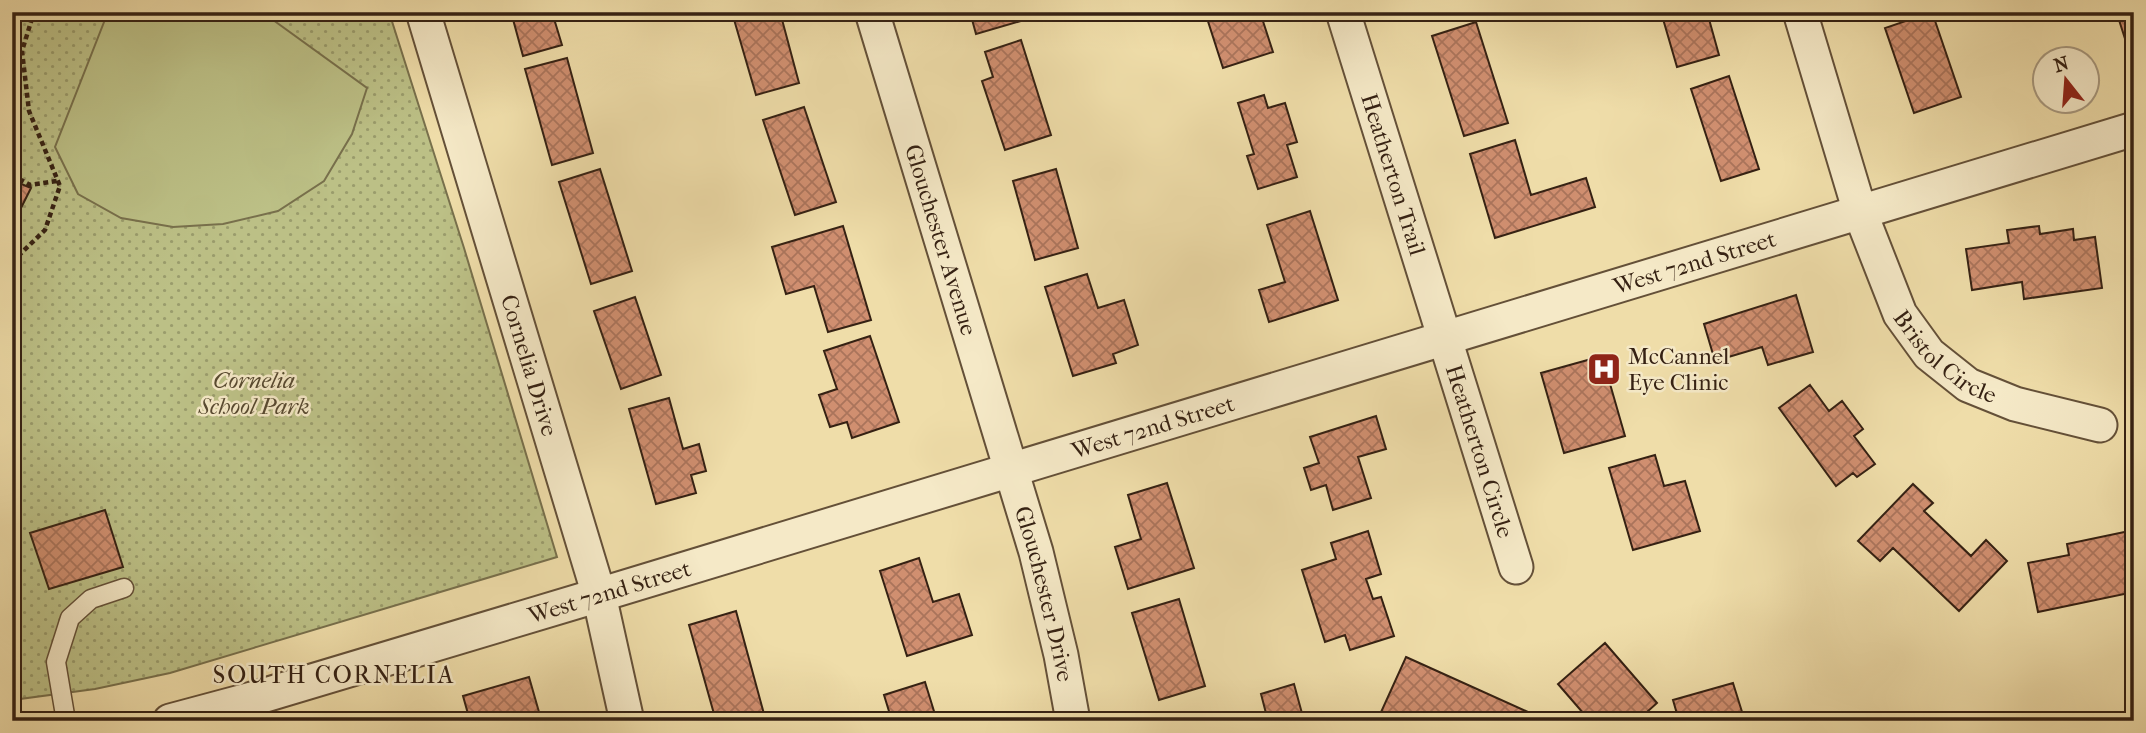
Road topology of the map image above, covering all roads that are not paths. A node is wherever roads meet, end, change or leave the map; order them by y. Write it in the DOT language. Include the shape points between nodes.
graph roads {
  1 [pos="423,12"];
  2 [pos="872,12"];
  3 [pos="1343,12"];
  4 [pos="1800,12"];
  5 [pos="2134,129"];
  6 [pos="1860,212"];
  7 [pos="1443,338"];
  8 [pos="2100,425"];
  9 [pos="1010,468"];
  10 [pos="1516,567"];
  11 [pos="124,588"];
  12 [pos="600,595"];
  13 [pos="66,721"];
  14 [pos="170,721"];
  15 [pos="627,721"];
  16 [pos="1073,721"];
  1 -- 12 [label="street, Cornelia Drive"];
  2 -- 9 [label="street, Glouchester Avenue"];
  3 -- 7 [label="street, Heatherton Trail"];
  4 -- 6 [label="street, Bristol Circle"];
  5 -- 6 [label="street, West 72nd Street"];
  6 -- 7 [label="street, West 72nd Street"];
  6 -- 8 [label="street, Bristol Circle" via="1900,314 1930,354 1968,385 2015,404"];
  7 -- 9 [label="street, West 72nd Street"];
  7 -- 10 [label="street, Heatherton Circle"];
  9 -- 12 [label="street, West 72nd Street"];
  9 -- 16 [label="street, Glouchester Drive" via="1036,552"];
  11 -- 13 [label="lane" via="91,599 70,618 57,662"];
  12 -- 14 [label="street, West 72nd Street"];
  12 -- 15 [label="street, Cornelia Drive"];
}
